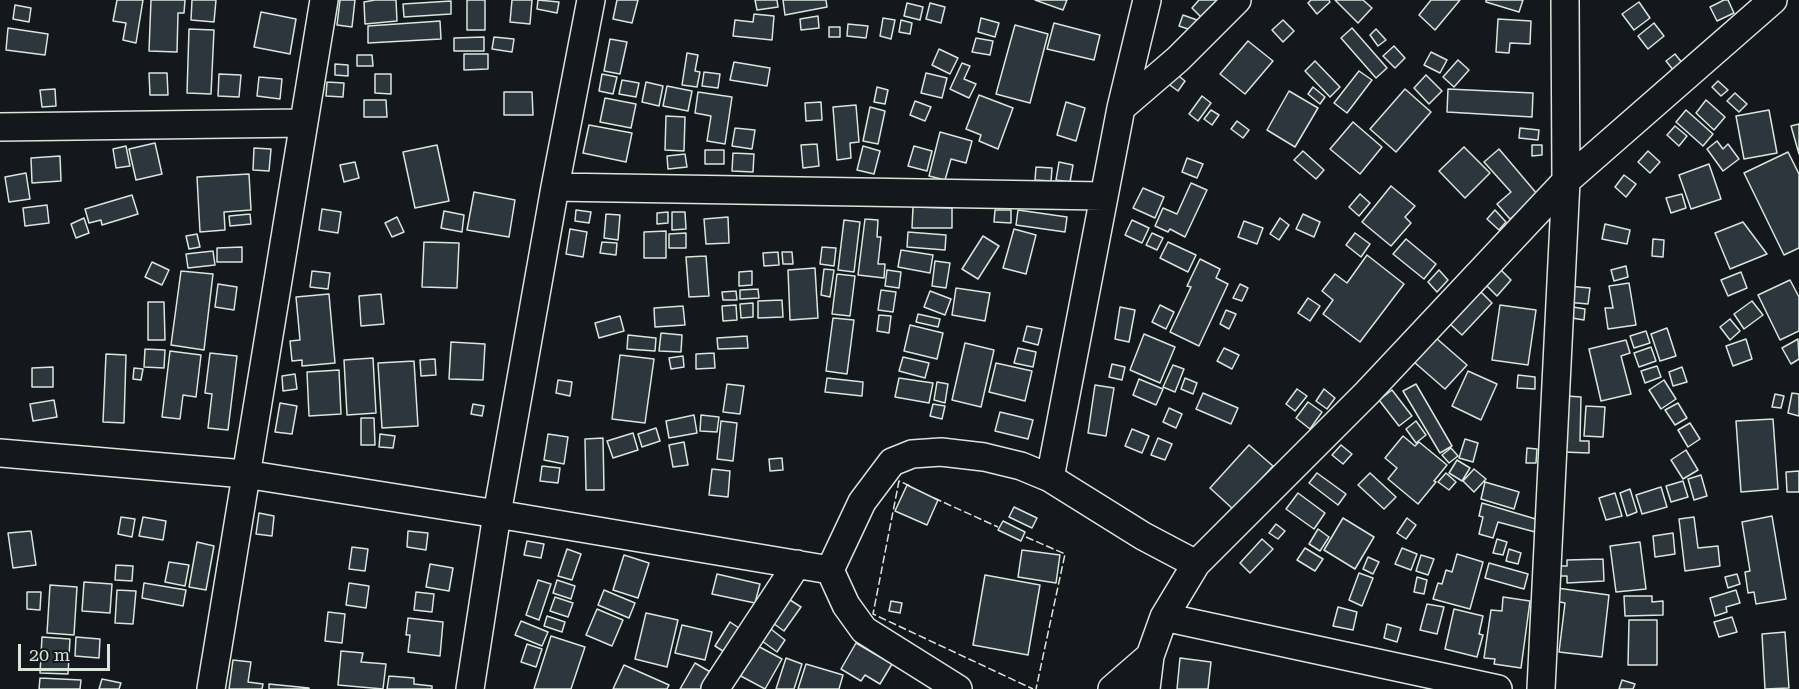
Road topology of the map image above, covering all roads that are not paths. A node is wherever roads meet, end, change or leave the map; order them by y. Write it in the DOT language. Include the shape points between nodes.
graph roads {
  1 [pos="324,0"];
  2 [pos="591,0"];
  3 [pos="1147,0"];
  4 [pos="1237,0"];
  5 [pos="1565,0"];
  6 [pos="1773,0"];
  7 [pos="1121,108"];
  8 [pos="303,123"];
  9 [pos="0,127"];
  10 [pos="1566,181"];
  11 [pos="555,187"];
  12 [pos="1103,196"];
  13 [pos="0,453"];
  14 [pos="245,474"];
  15 [pos="1050,478"];
  16 [pos="497,514"];
  17 [pos="797,564"];
  18 [pos="1196,564"];
  19 [pos="830,570"];
  20 [pos="1164,617"];
  21 [pos="1150,656"];
  22 [pos="211,689"];
  23 [pos="470,689"];
  24 [pos="715,689"];
  25 [pos="958,689"];
  26 [pos="1112,689"];
  27 [pos="1146,689"];
  28 [pos="1498,689"];
  29 [pos="1541,689"];
  1 -- 8 [label="street"];
  2 -- 11 [label="street"];
  3 -- 7 [label="street"];
  4 -- 7 [label="street"];
  5 -- 10 [label="street"];
  6 -- 10 [label="street"];
  7 -- 12 [label="street"];
  8 -- 9 [label="street"];
  8 -- 14 [label="street"];
  10 -- 18 [label="street" via="1367,393"];
  10 -- 29 [label="street"];
  11 -- 12 [label="street"];
  11 -- 16 [label="street"];
  12 -- 15 [label="street"];
  13 -- 14 [label="street"];
  14 -- 16 [label="street"];
  14 -- 22 [label="street"];
  15 -- 18 [label="street"];
  15 -- 19 [label="street" via="984,457 941,452 912,454 891,462 862,502"];
  16 -- 17 [label="street"];
  16 -- 23 [label="street"];
  17 -- 19 [label="street"];
  17 -- 24 [label="street"];
  18 -- 20 [label="street"];
  19 -- 25 [label="street" via="846,605 864,630"];
  20 -- 21 [label="street"];
  20 -- 28 [label="street"];
  21 -- 26 [label="street"];
  21 -- 27 [label="street"];
}
